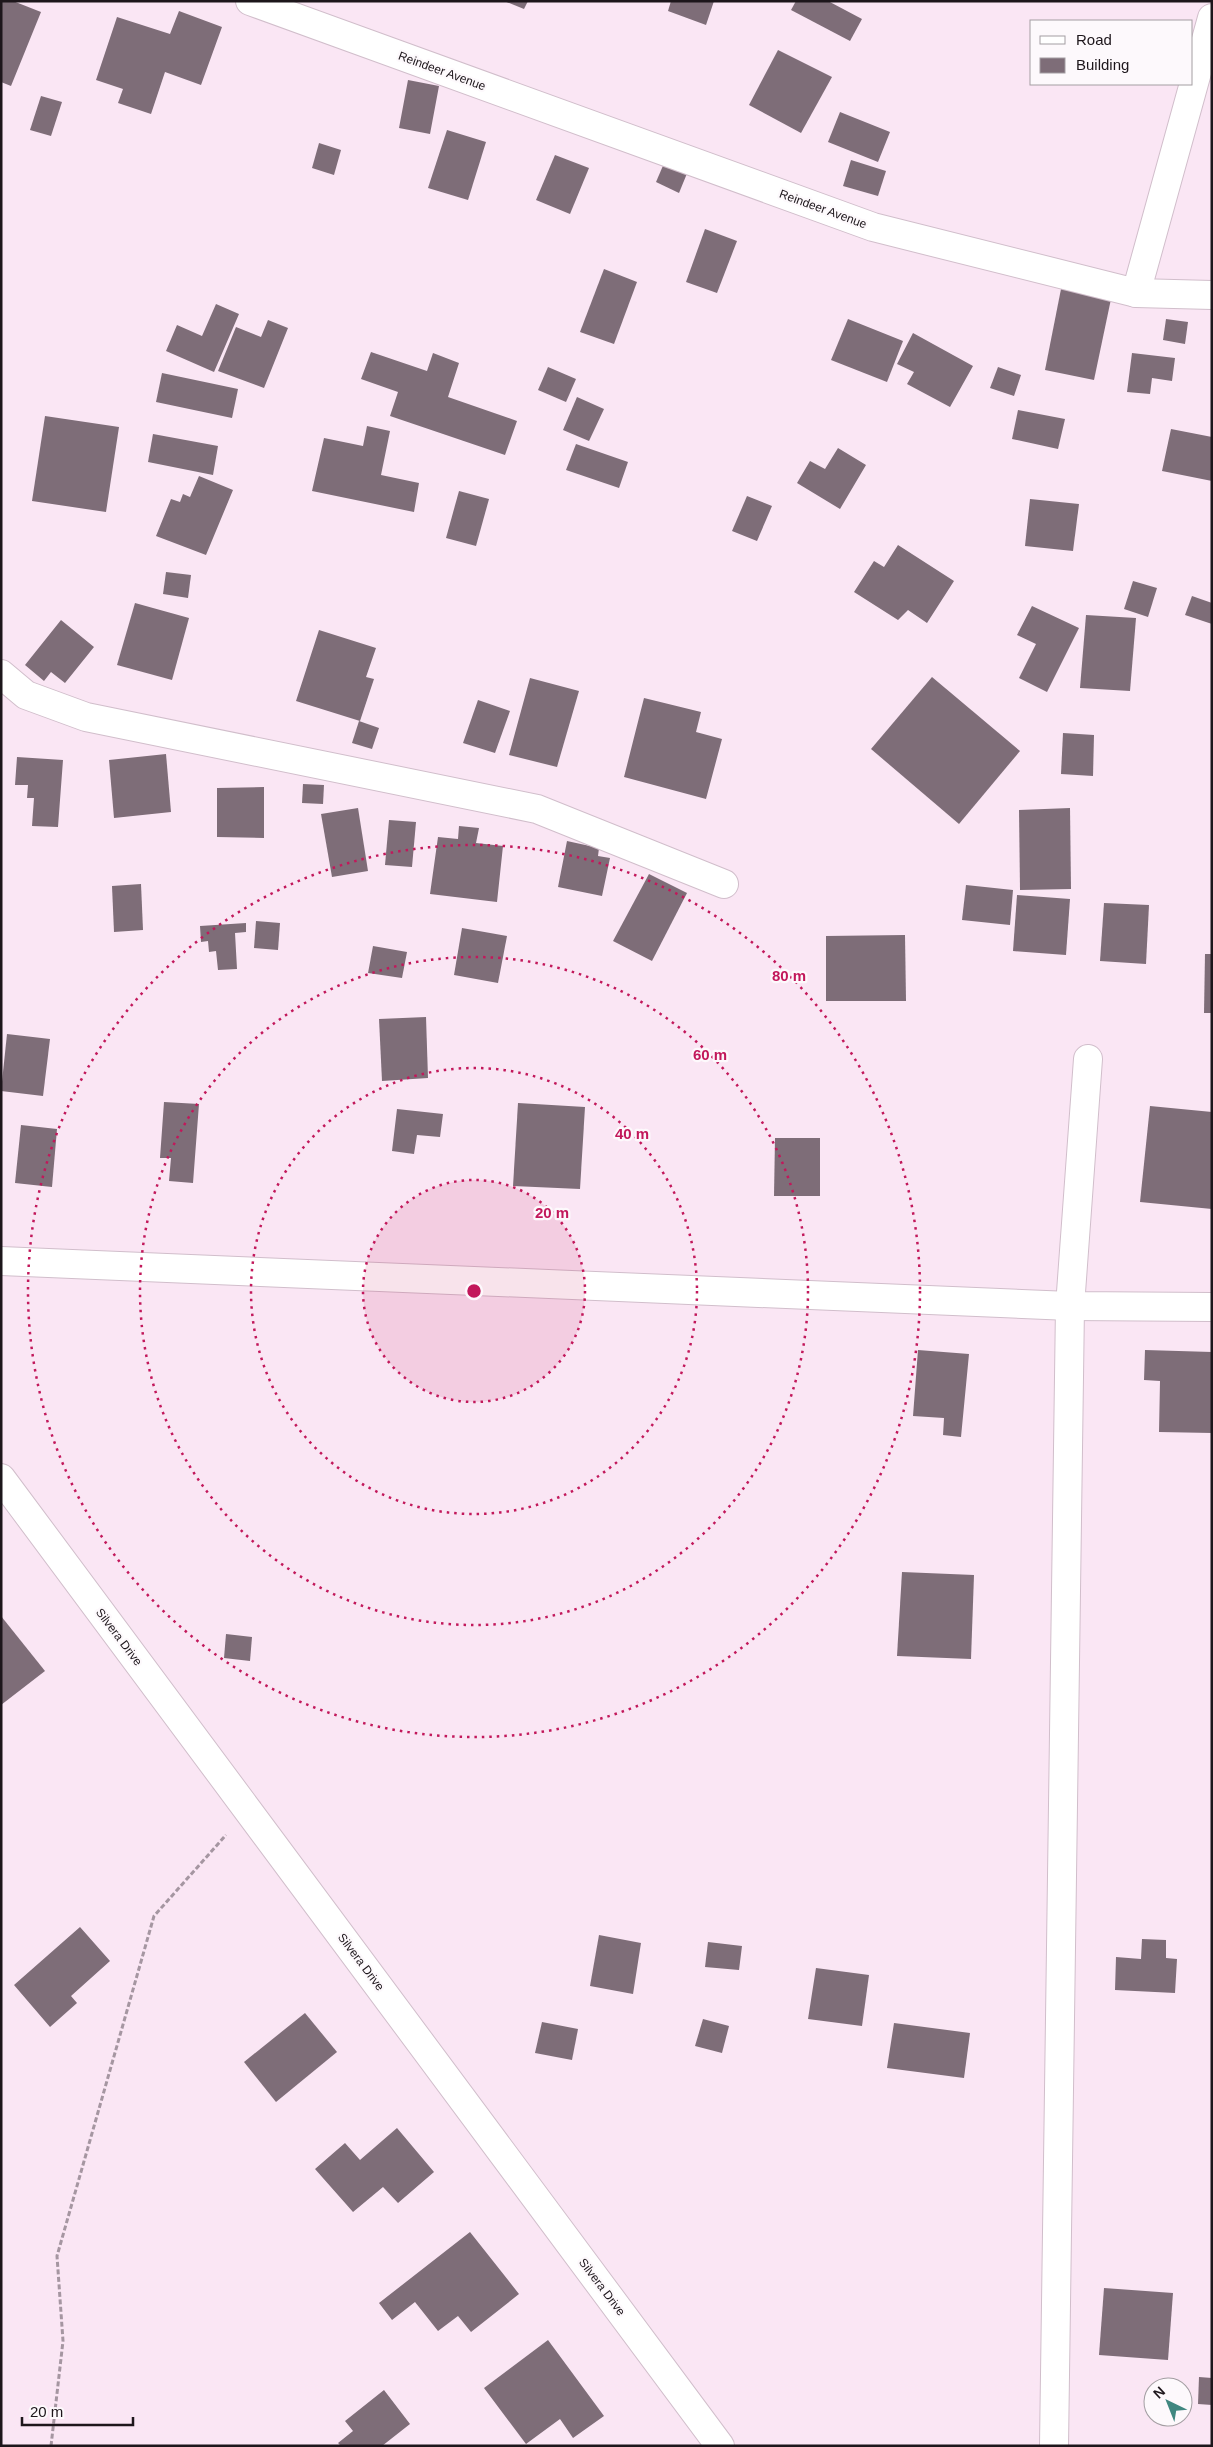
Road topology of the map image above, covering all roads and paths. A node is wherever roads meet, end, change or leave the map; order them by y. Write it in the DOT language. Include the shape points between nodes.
graph roads {
  1 [pos="250,1"];
  2 [pos="1212,18"];
  3 [pos="1136,293"];
  4 [pos="1212,295"];
  5 [pos="1,674"];
  6 [pos="724,884"];
  7 [pos="1088,1058"];
  8 [pos="1,1261"];
  9 [pos="1070,1306"];
  10 [pos="1212,1306"];
  11 [pos="1,1478"];
  12 [pos="248,1811"];
  13 [pos="51,2446"];
  14 [pos="720,2446"];
  15 [pos="1054,2446"];
  1 -- 3 [label="street, Reindeer Avenue" via="873,226"];
  2 -- 3 [label="street"];
  3 -- 4 [label="street, Reindeer Avenue"];
  5 -- 6 [label="street" via="26,695 86,717 537,809"];
  7 -- 9 [label="street"];
  8 -- 9 [label="street"];
  9 -- 10 [label="street"];
  9 -- 15 [label="street"];
  11 -- 12 [label="street, Silvera Drive"];
  12 -- 13 [label="path" via="154,1916 57,2256 62,2340"];
  12 -- 14 [label="street, Silvera Drive"];
}
